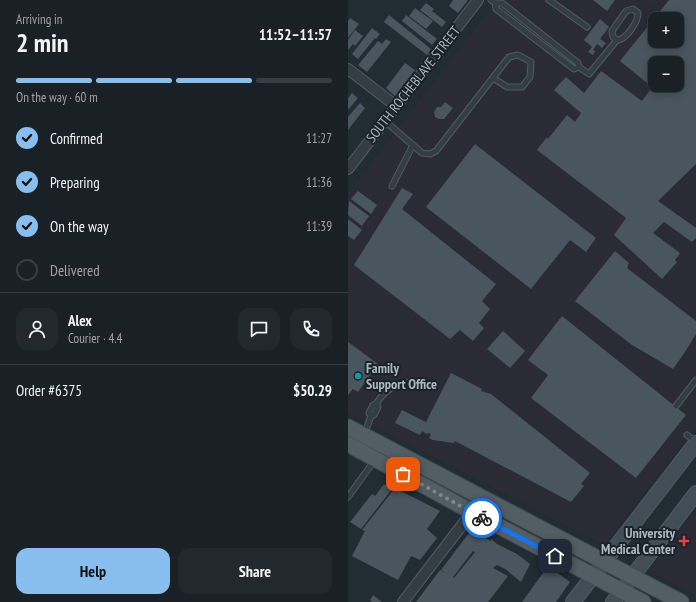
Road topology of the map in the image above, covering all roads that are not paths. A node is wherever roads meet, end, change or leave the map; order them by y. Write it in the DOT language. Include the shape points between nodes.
graph roads {
  1 [pos="478,0"];
  2 [pos="549,0"];
  3 [pos="493,2"];
  4 [pos="587,27"];
  5 [pos="617,40"];
  6 [pos="348,69"];
  7 [pos="493,78"];
  8 [pos="396,106"];
  9 [pos="385,121"];
  10 [pos="413,145"];
  11 [pos="348,169"];
  12 [pos="392,186"];
  13 [pos="696,380"];
  14 [pos="419,382"];
  15 [pos="676,406"];
  16 [pos="348,427"];
  17 [pos="364,436"];
  18 [pos="693,440"];
  19 [pos="348,444"];
  20 [pos="375,459"];
  21 [pos="696,494"];
  22 [pos="348,497"];
  23 [pos="481,498"];
  24 [pos="472,512"];
  25 [pos="604,562"];
  26 [pos="593,576"];
  27 [pos="632,577"];
  28 [pos="617,596"];
  29 [pos="406,601"];
  30 [pos="573,602"];
  31 [pos="642,602"];
  32 [pos="681,602"];
  1 -- 8 [label="street, SOUTH ROCHEBLAVE STREET"];
  2 -- 4 [label="lane"];
  3 -- 5 [label="lane" via="496,9 562,60 574,69 579,68 589,74"];
  5 -- 5 [label="lane" via="624,38 638,19 638,13 633,9 626,11 612,31 613,37"];
  6 -- 8 [label="street"];
  7 -- 7 [label="lane" via="509,57 518,55 531,62 530,77 522,87 507,87"];
  7 -- 10 [label="lane" via="436,152 422,153"];
  8 -- 9 [label="street, SOUTH ROCHEBLAVE STREET"];
  9 -- 10 [label="lane"];
  9 -- 11 [label="street, SOUTH ROCHEBLAVE STREET"];
  10 -- 12 [label="lane"];
  13 -- 15 [label="lane"];
  14 -- 17 [label="lane" via="395,385 382,394 369,413 371,416"];
  16 -- 17 [label="main road"];
  17 -- 23 [label="main road"];
  18 -- 25 [label="street"];
  19 -- 20 [label="main road"];
  20 -- 22 [label="lane"];
  20 -- 24 [label="main road"];
  21 -- 27 [label="street"];
  23 -- 24 [label="street"];
  23 -- 25 [label="main road"];
  24 -- 26 [label="main road"];
  24 -- 29 [label="street"];
  25 -- 26 [label="street"];
  25 -- 27 [label="main road"];
  26 -- 28 [label="main road"];
  26 -- 30 [label="street"];
  27 -- 28 [label="street"];
  27 -- 32 [label="main road"];
  28 -- 31 [label="main road"];
}
